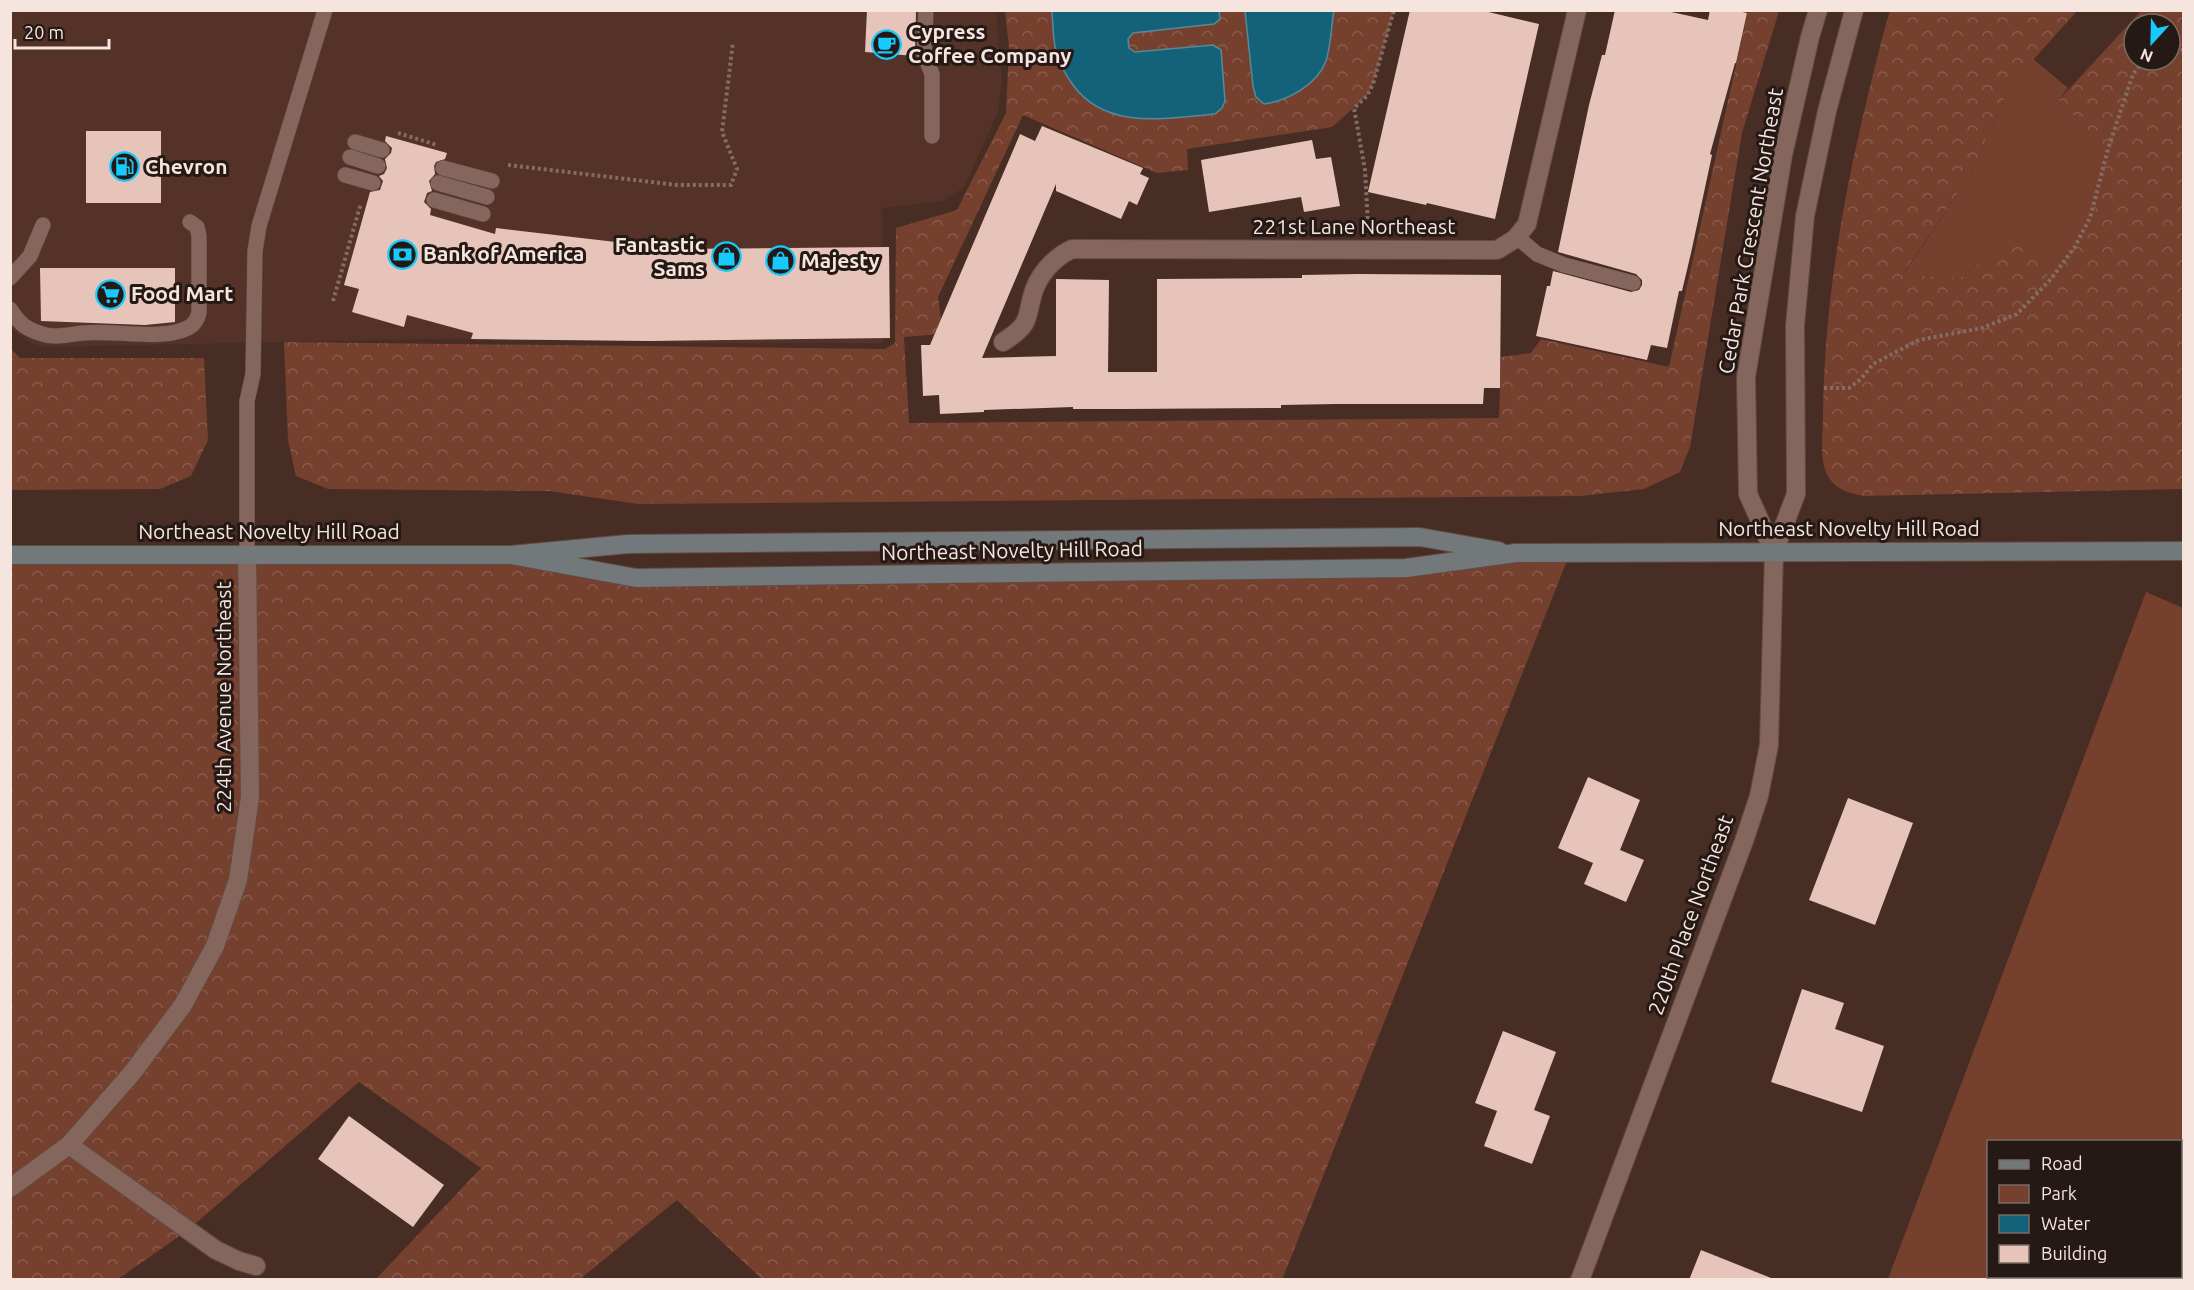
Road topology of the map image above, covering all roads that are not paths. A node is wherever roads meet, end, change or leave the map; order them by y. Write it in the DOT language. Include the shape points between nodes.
graph roads {
  1 [pos="325,10"];
  2 [pos="926,10"];
  3 [pos="1577,10"];
  4 [pos="1818,10"];
  5 [pos="1854,10"];
  6 [pos="932,136"];
  7 [pos="355,142"];
  8 [pos="379,149"];
  9 [pos="350,158"];
  10 [pos="378,166"];
  11 [pos="443,168"];
  12 [pos="345,175"];
  13 [pos="492,181"];
  14 [pos="370,182"];
  15 [pos="438,183"];
  16 [pos="487,197"];
  17 [pos="434,200"];
  18 [pos="483,214"];
  19 [pos="190,222"];
  20 [pos="44,225"];
  21 [pos="1517,237"];
  22 [pos="10,278"];
  23 [pos="1633,283"];
  24 [pos="10,309"];
  25 [pos="1003,342"];
  26 [pos="2184,551"];
  27 [pos="1774,552"];
  28 [pos="1515,553"];
  29 [pos="247,555"];
  30 [pos="511,555"];
  31 [pos="16,556"];
  32 [pos="69,1145"];
  33 [pos="10,1188"];
  34 [pos="256,1266"];
  35 [pos="1580,1280"];
  1 -- 29 [label="lane" via="259,226 255,251 255,343 247,401"];
  2 -- 6 [label="lane" via="924,54 932,74"];
  3 -- 21 [label="street" via="1530,216"];
  4 -- 27 [label="street, Cedar Park Crescent Northeast" via="1783,155 1746,377 1748,494"];
  5 -- 27 [label="street" via="1805,216 1795,326 1796,494"];
  7 -- 8 [label="lane"];
  9 -- 10 [label="lane"];
  11 -- 13 [label="lane"];
  12 -- 14 [label="lane"];
  15 -- 16 [label="lane"];
  17 -- 18 [label="lane"];
  19 -- 24 [label="lane" via="197,226 199,236 199,313 190,327 163,333 48,336 19,324"];
  20 -- 22 [label="lane" via="30,256"];
  21 -- 23 [label="lane" via="1537,254 1564,265"];
  21 -- 25 [label="street, 221st Lane Northeast" via="1497,250 1072,249 1043,273 1022,327"];
  26 -- 27 [label="main road, Northeast Novelty Hill Road"];
  27 -- 28 [label="main road, Northeast Novelty Hill Road"];
  27 -- 35 [label="street, 220th Place Northeast" via="1769,745 1759,796"];
  28 -- 30 [label="main road, Northeast Novelty Hill Road" via="1420,537 628,544"];
  28 -- 30 [label="main road, Northeast Novelty Hill Road" via="1406,568 636,578"];
  29 -- 30 [label="main road, Northeast Novelty Hill Road"];
  29 -- 31 [label="main road, Northeast Novelty Hill Road"];
  29 -- 32 [label="street, 224th Avenue Northeast" via="250,797 238,880 215,946 183,1005"];
  32 -- 33 [label="street, 224th Avenue Northeast"];
  32 -- 34 [label="street" via="216,1250"];
}
